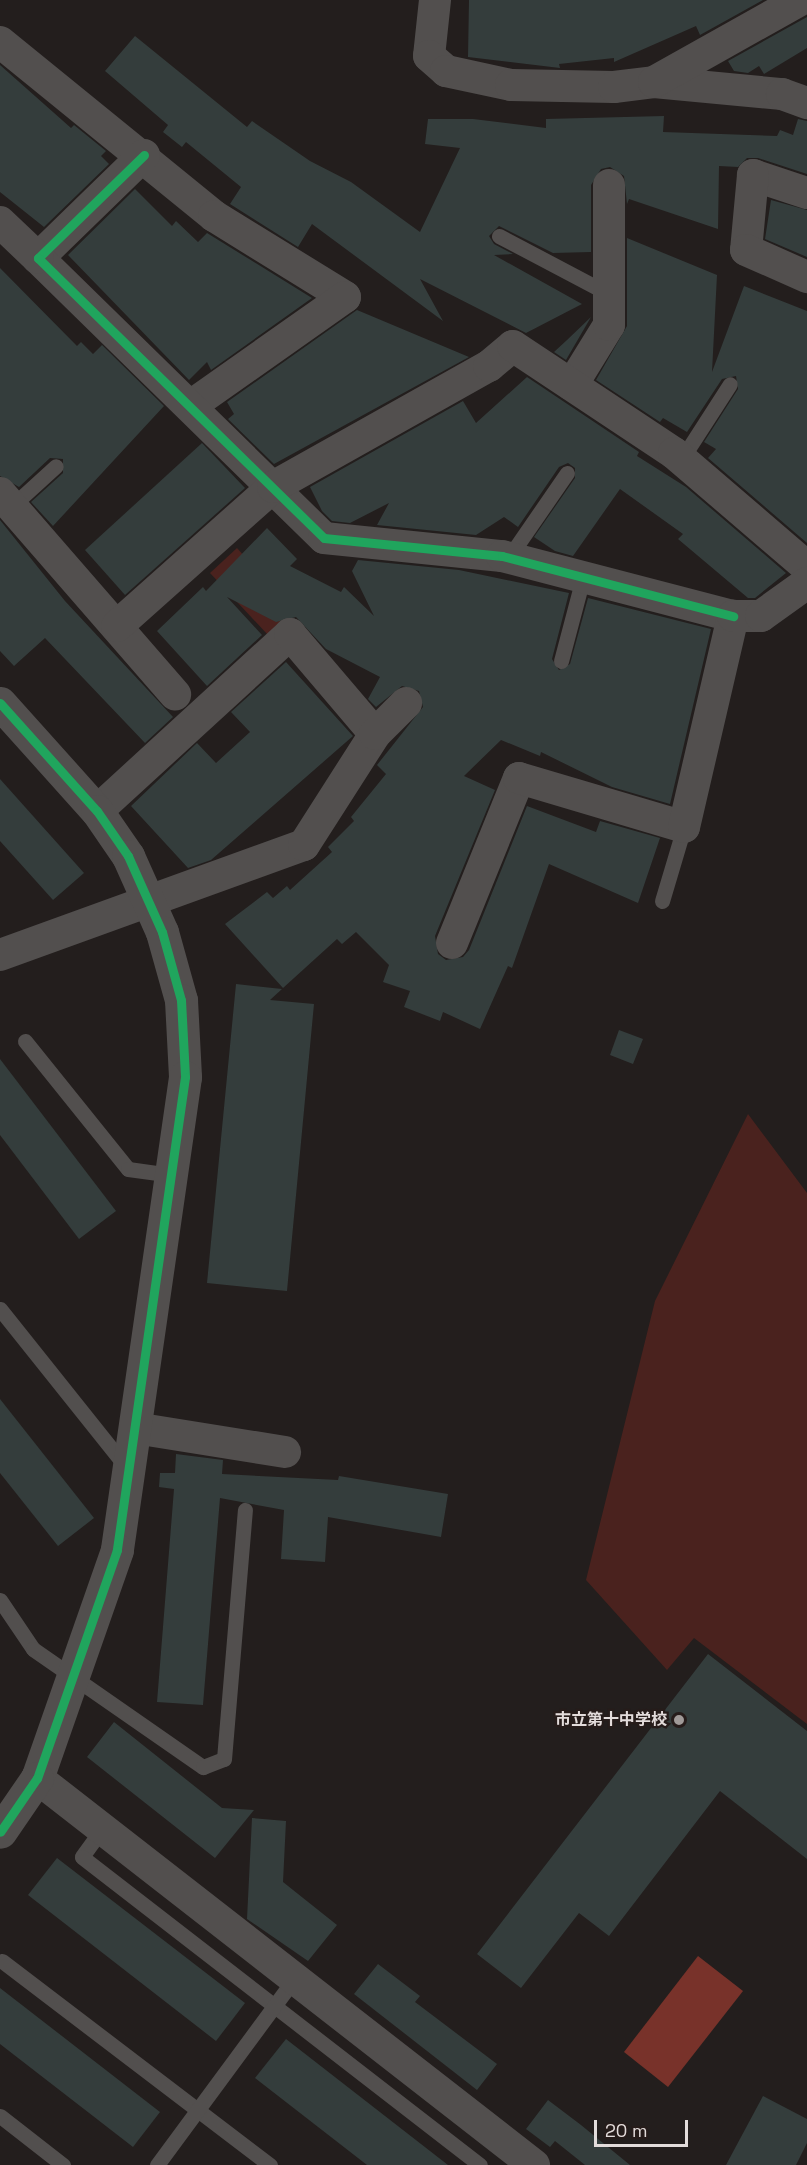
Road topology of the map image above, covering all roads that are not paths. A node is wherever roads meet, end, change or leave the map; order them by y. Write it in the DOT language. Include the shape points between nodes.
graph roads {
  1 [pos="435,0"];
  2 [pos="800,0"];
  3 [pos="0,42"];
  4 [pos="654,82"];
  5 [pos="807,103"];
  6 [pos="144,155"];
  7 [pos="609,185"];
  8 [pos="807,194"];
  9 [pos="0,222"];
  10 [pos="499,236"];
  11 [pos="38,258"];
  12 [pos="807,277"];
  13 [pos="609,294"];
  14 [pos="730,384"];
  15 [pos="572,385"];
  16 [pos="192,405"];
  17 [pos="681,460"];
  18 [pos="56,466"];
  19 [pos="567,473"];
  20 [pos="273,487"];
  21 [pos="6,500"];
  22 [pos="509,557"];
  23 [pos="807,567"];
  24 [pos="584,574"];
  25 [pos="807,583"];
  26 [pos="733,616"];
  27 [pos="117,626"];
  28 [pos="561,661"];
  29 [pos="175,694"];
  30 [pos="406,702"];
  31 [pos="0,704"];
  32 [pos="375,734"];
  33 [pos="97,811"];
  34 [pos="684,827"];
  35 [pos="147,899"];
  36 [pos="662,901"];
  37 [pos="452,943"];
  38 [pos="0,955"];
  39 [pos="25,1041"];
  40 [pos="171,1175"];
  41 [pos="0,1309"];
  42 [pos="135,1428"];
  43 [pos="285,1452"];
  44 [pos="129,1471"];
  45 [pos="245,1510"];
  46 [pos="0,1600"];
  47 [pos="75,1679"];
  48 [pos="37,1778"];
  49 [pos="102,1829"];
  50 [pos="0,1832"];
  51 [pos="2,1961"];
  52 [pos="295,1978"];
  53 [pos="275,2005"];
  54 [pos="198,2110"];
  55 [pos="0,2116"];
  56 [pos="63,2165"];
  57 [pos="157,2165"];
  58 [pos="270,2165"];
  59 [pos="480,2165"];
  60 [pos="534,2165"];
  1 -- 4 [label="street" via="429,56 446,71 511,85 614,87"];
  2 -- 4 [label="street"];
  3 -- 6 [label="street"];
  4 -- 5 [label="street" via="782,94"];
  6 -- 11 [label="street"];
  6 -- 16 [label="street" via="214,216 345,297"];
  7 -- 13 [label="street"];
  8 -- 12 [label="street" via="753,175 746,250"];
  9 -- 11 [label="street"];
  10 -- 13 [label="lane"];
  11 -- 16 [label="street"];
  13 -- 15 [label="street" via="609,325"];
  14 -- 17 [label="lane"];
  15 -- 17 [label="street"];
  15 -- 20 [label="street" via="513,346 489,366"];
  16 -- 20 [label="street"];
  17 -- 23 [label="street"];
  18 -- 21 [label="lane"];
  19 -- 22 [label="lane"];
  20 -- 22 [label="street" via="324,538"];
  20 -- 27 [label="street"];
  21 -- 27 [label="street"];
  22 -- 24 [label="street"];
  24 -- 26 [label="street"];
  24 -- 28 [label="lane"];
  25 -- 26 [label="street" via="761,616"];
  26 -- 34 [label="street"];
  27 -- 29 [label="street"];
  30 -- 32 [label="street"];
  31 -- 33 [label="street"];
  32 -- 33 [label="street" via="290,634"];
  32 -- 35 [label="street" via="304,845"];
  33 -- 35 [label="street" via="128,856"];
  34 -- 36 [label="lane"];
  34 -- 37 [label="street" via="519,778"];
  35 -- 38 [label="street"];
  35 -- 40 [label="street" via="181,1000 186,1077"];
  39 -- 40 [label="lane" via="129,1169"];
  40 -- 42 [label="street"];
  41 -- 44 [label="lane"];
  42 -- 43 [label="street"];
  42 -- 44 [label="street"];
  44 -- 47 [label="street" via="117,1550"];
  45 -- 47 [label="lane" via="224,1759 203,1767"];
  46 -- 47 [label="lane" via="33,1648"];
  47 -- 48 [label="street"];
  48 -- 49 [label="street"];
  48 -- 50 [label="street"];
  49 -- 52 [label="street"];
  49 -- 53 [label="lane" via="82,1857"];
  51 -- 54 [label="lane"];
  52 -- 53 [label="lane"];
  52 -- 60 [label="street"];
  53 -- 54 [label="lane"];
  53 -- 59 [label="lane"];
  54 -- 57 [label="lane"];
  54 -- 58 [label="lane"];
  55 -- 56 [label="lane"];
}
